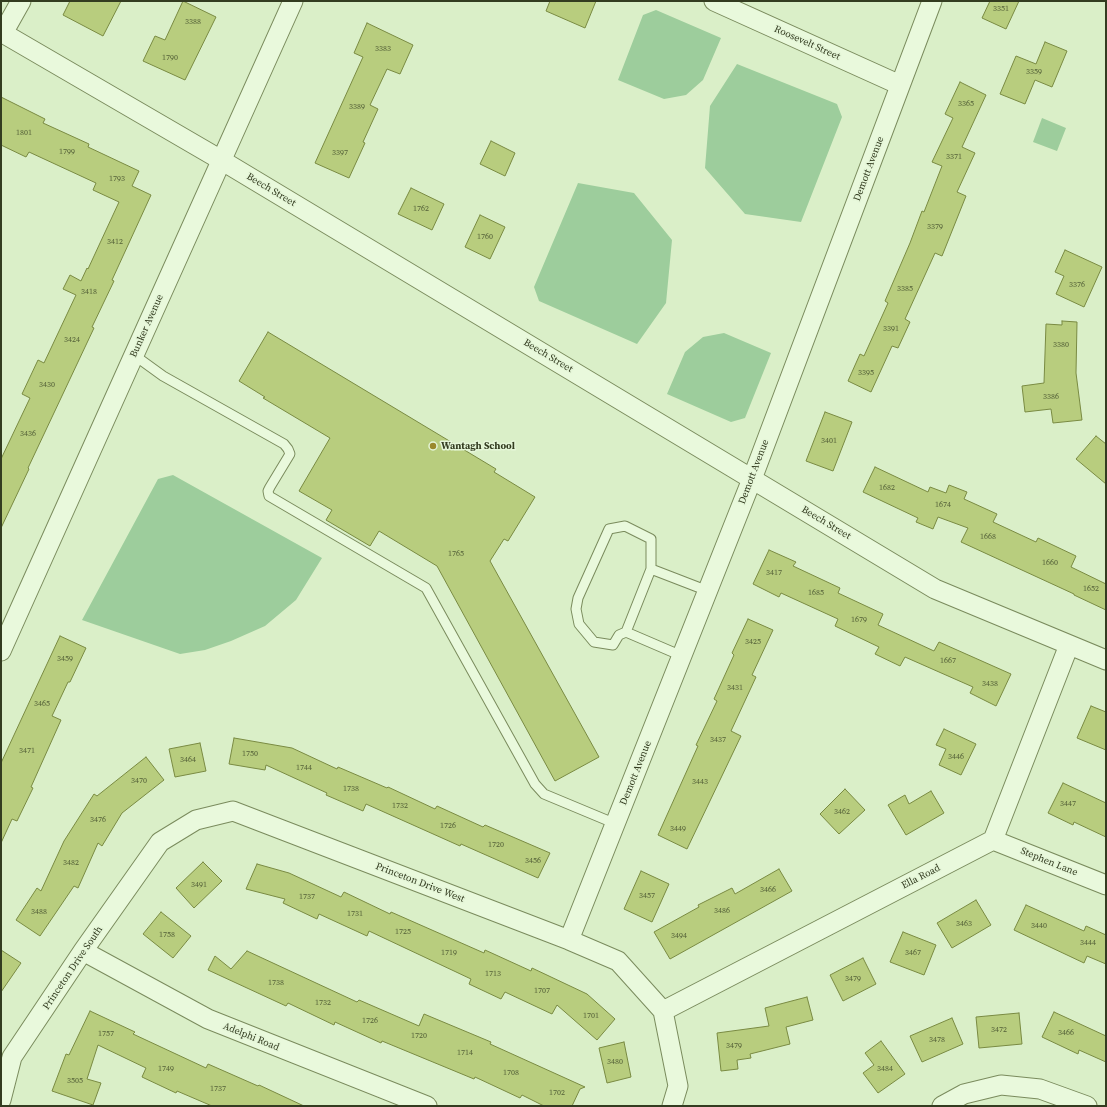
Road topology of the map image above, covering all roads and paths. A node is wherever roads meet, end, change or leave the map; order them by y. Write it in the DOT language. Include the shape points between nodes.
graph roads {
  1 [pos="20,1"];
  2 [pos="293,1"];
  3 [pos="714,1"];
  4 [pos="932,1"];
  5 [pos="2,32"];
  6 [pos="900,85"];
  7 [pos="221,160"];
  8 [pos="134,355"];
  9 [pos="752,479"];
  10 [pos="651,569"];
  11 [pos="708,592"];
  12 [pos="626,632"];
  13 [pos="1069,645"];
  14 [pos="1,651"];
  15 [pos="682,656"];
  16 [pos="1106,660"];
  17 [pos="616,824"];
  18 [pos="993,840"];
  19 [pos="160,842"];
  20 [pos="1106,885"];
  21 [pos="570,940"];
  22 [pos="83,951"];
  23 [pos="663,1011"];
  24 [pos="6,1055"];
  25 [pos="1,1100"];
  26 [pos="427,1106"];
  27 [pos="672,1106"];
  28 [pos="942,1106"];
  29 [pos="1087,1106"];
  1 -- 5 [label="street"];
  2 -- 7 [label="street, Bunker Avenue"];
  3 -- 6 [label="street, Roosevelt Street"];
  4 -- 6 [label="street, Demott Avenue"];
  5 -- 7 [label="street, Beech Street"];
  6 -- 9 [label="street, Demott Avenue"];
  7 -- 8 [label="street, Bunker Avenue"];
  7 -- 9 [label="street, Beech Street"];
  8 -- 14 [label="street, Bunker Avenue"];
  8 -- 17 [label="lane" via="163,376 284,444 290,454 270,487 269,496 426,588 535,784 544,794"];
  9 -- 11 [label="street, Demott Avenue"];
  9 -- 13 [label="street, Beech Street" via="935,589"];
  10 -- 11 [label="lane"];
  10 -- 12 [label="lane"];
  10 -- 12 [label="lane" via="651,539 625,526 609,529 578,598 578,624 594,642 612,645 619,635"];
  11 -- 15 [label="street, Demott Avenue"];
  12 -- 15 [label="lane"];
  13 -- 16 [label="street, Beech Street"];
  13 -- 18 [label="street"];
  15 -- 17 [label="street, Demott Avenue"];
  17 -- 21 [label="street, Demott Avenue"];
  18 -- 20 [label="street, Stephen Lane"];
  18 -- 23 [label="street, Ella Road"];
  19 -- 21 [label="street, Princeton Drive West" via="196,820 233,812"];
  19 -- 22 [label="street, Princeton Drive South"];
  21 -- 23 [label="street, Princeton Drive West" via="618,961"];
  22 -- 24 [label="street, Princeton Drive South"];
  22 -- 26 [label="street, Adelphi Road" via="208,1019"];
  23 -- 27 [label="street" via="678,1086"];
  24 -- 25 [label="street, Princeton Drive South"];
  28 -- 29 [label="street" via="964,1094 1002,1085 1040,1089"];
}
